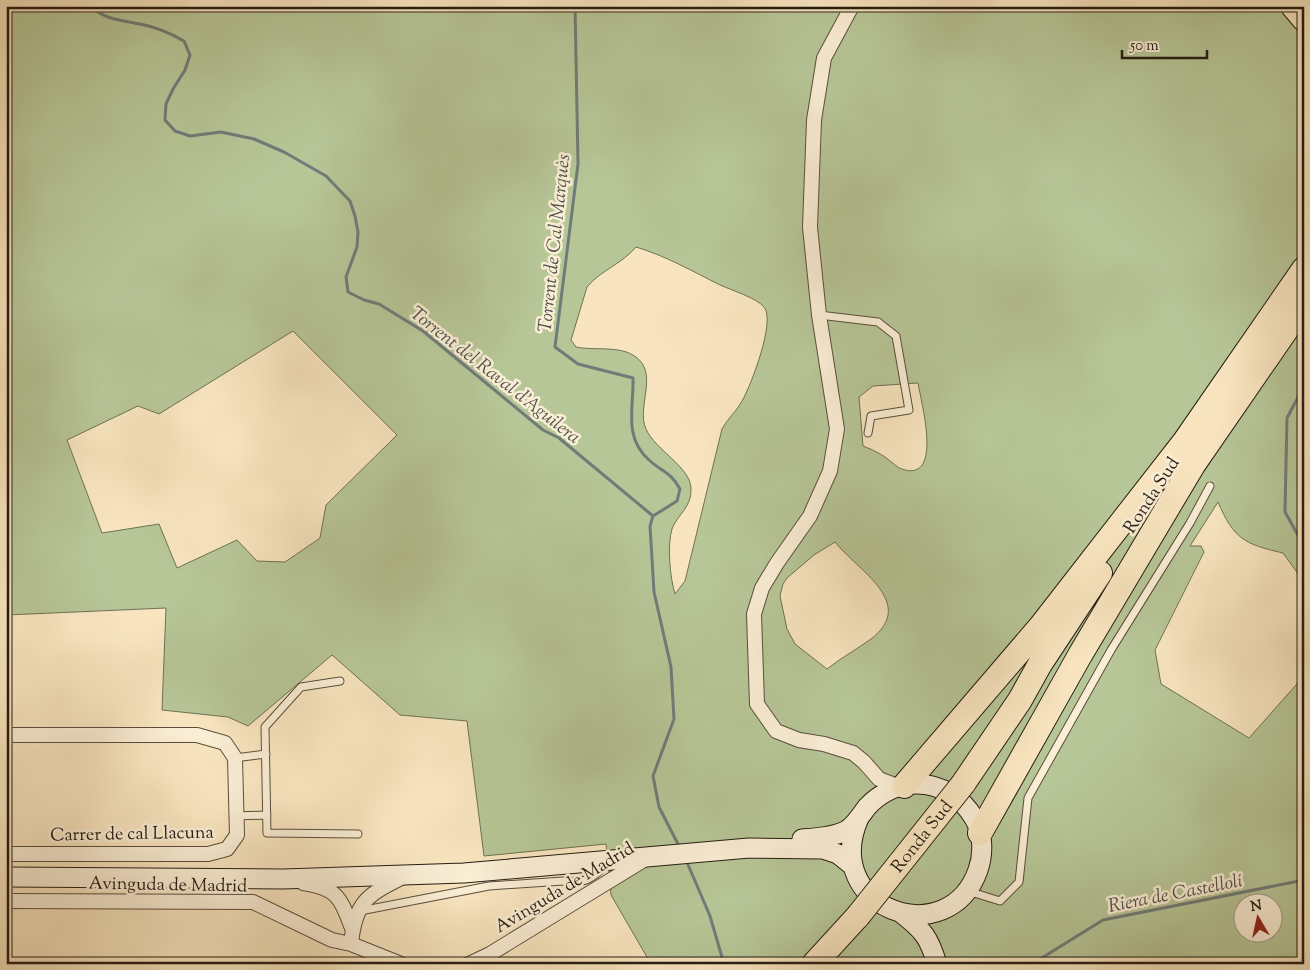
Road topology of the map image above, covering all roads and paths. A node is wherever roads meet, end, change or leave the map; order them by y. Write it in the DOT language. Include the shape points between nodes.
graph roads {
  1 [pos="852,6"];
  2 [pos="1293,6"];
  3 [pos="1304,19"];
  4 [pos="1304,269"];
  5 [pos="1304,304"];
  6 [pos="819,315"];
  7 [pos="868,433"];
  8 [pos="1186,442"];
  9 [pos="1193,465"];
  10 [pos="1210,486"];
  11 [pos="340,681"];
  12 [pos="1020,700"];
  13 [pos="6,735"];
  14 [pos="266,754"];
  15 [pos="235,758"];
  16 [pos="871,772"];
  17 [pos="902,786"];
  18 [pos="872,803"];
  19 [pos="236,816"];
  20 [pos="267,816"];
  21 [pos="859,818"];
  22 [pos="980,833"];
  23 [pos="358,834"];
  24 [pos="749,848"];
  25 [pos="6,854"];
  26 [pos="651,856"];
  27 [pos="612,859"];
  28 [pos="853,866"];
  29 [pos="408,875"];
  30 [pos="6,877"];
  31 [pos="283,880"];
  32 [pos="967,890"];
  33 [pos="6,901"];
  34 [pos="942,910"];
  35 [pos="357,912"];
  36 [pos="902,912"];
  37 [pos="352,928"];
  38 [pos="351,944"];
  39 [pos="931,944"];
  40 [pos="400,964"];
  41 [pos="470,964"];
  42 [pos="814,964"];
  43 [pos="937,964"];
  1 -- 6 [label="street" via="824,58 814,120 810,227"];
  2 -- 3 [label="highway"];
  4 -- 8 [label="highway"];
  5 -- 9 [label="highway"];
  6 -- 7 [label="lane" via="878,322 896,336 908,410 871,416"];
  6 -- 16 [label="street" via="837,429 830,471 810,516 762,588 754,614 757,704 776,731 853,753"];
  8 -- 12 [label="highway, Ronda Sud" via="1040,664"];
  8 -- 17 [label="highway" via="1041,626"];
  9 -- 12 [label="highway, Ronda Sud" via="1047,668"];
  9 -- 22 [label="highway" via="1080,655"];
  10 -- 32 [label="lane" via="1111,650 1028,798 1019,882 1000,901"];
  11 -- 14 [label="lane" via="301,687 265,727"];
  12 -- 42 [label="highway, Ronda Sud, bridge" via="963,784 858,916"];
  13 -- 15 [label="street" via="197,735 225,743"];
  14 -- 15 [label="lane"];
  14 -- 20 [label="lane"];
  15 -- 19 [label="street, Carrer de cal Llacuna"];
  16 -- 17 [label="street" via="879,779"];
  16 -- 18 [label="street" via="874,782"];
  17 -- 18 [label="street" via="884,793"];
  17 -- 22 [label="street" via="932,786 951,795 967,808"];
  18 -- 21 [label="street"];
  19 -- 20 [label="lane"];
  19 -- 25 [label="street, Carrer de cal Llacuna" via="237,834 228,849 208,854"];
  20 -- 23 [label="lane" via="267,833"];
  21 -- 24 [label="street" via="847,830 835,834"];
  21 -- 28 [label="street" via="851,842"];
  22 -- 32 [label="street" via="980,863 976,878"];
  24 -- 26 [label="street"];
  24 -- 28 [label="street" via="822,849 838,854"];
  26 -- 27 [label="street"];
  26 -- 41 [label="street, Avinguda de Madrid"];
  27 -- 29 [label="street"];
  27 -- 35 [label="lane" via="588,880 575,883 490,886"];
  28 -- 36 [label="street" via="866,892 888,909"];
  29 -- 31 [label="street"];
  29 -- 35 [label="street" via="369,897"];
  30 -- 31 [label="street"];
  31 -- 37 [label="street" via="332,891 344,907"];
  32 -- 34 [label="street"];
  33 -- 38 [label="street, Avinguda de Madrid" via="253,902 332,940"];
  34 -- 36 [label="street" via="927,914"];
  34 -- 39 [label="street" via="934,925"];
  35 -- 37 [label="street"];
  36 -- 39 [label="street"];
  37 -- 38 [label="street"];
  38 -- 40 [label="street, Avinguda de Madrid"];
  39 -- 43 [label="street"];
}
